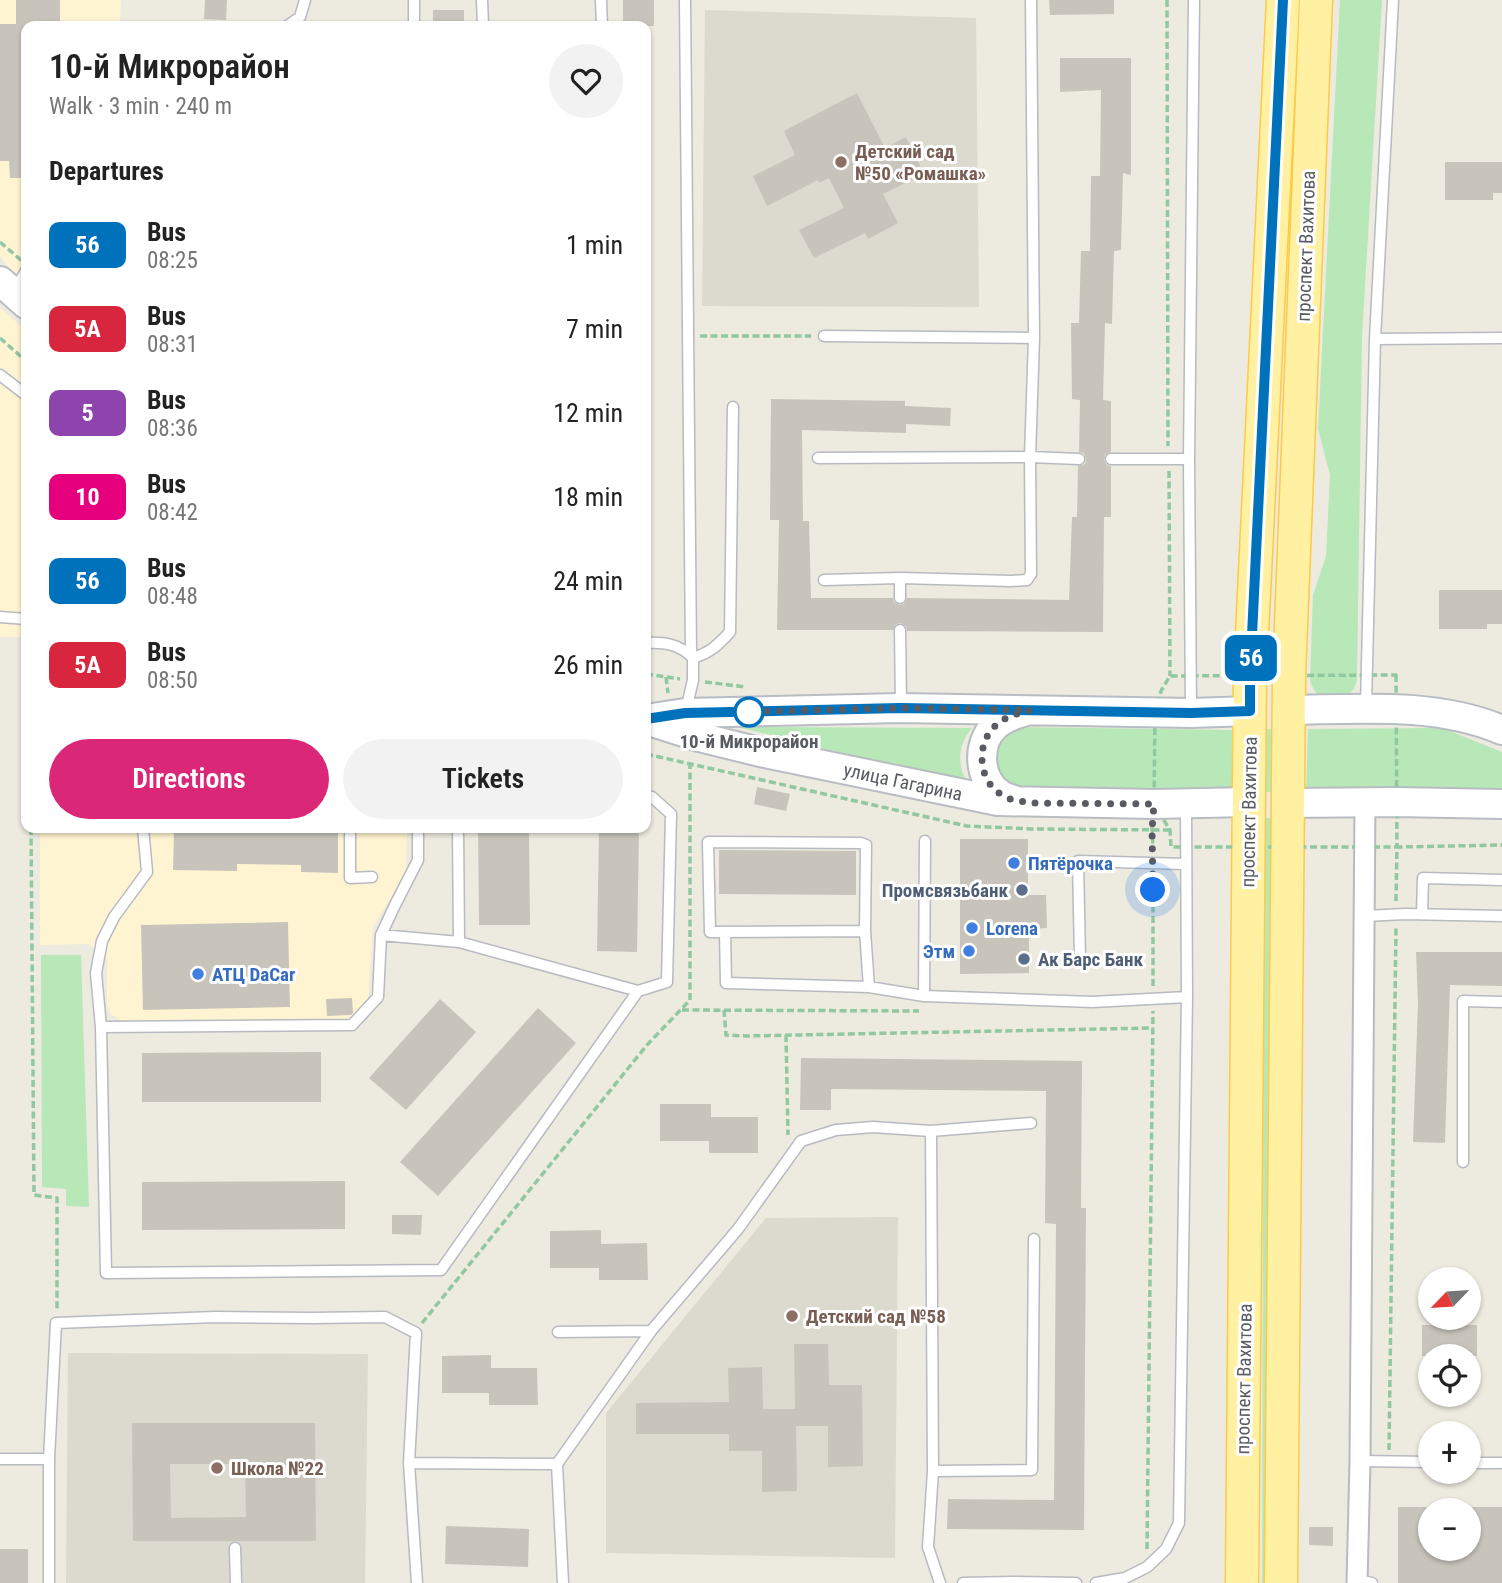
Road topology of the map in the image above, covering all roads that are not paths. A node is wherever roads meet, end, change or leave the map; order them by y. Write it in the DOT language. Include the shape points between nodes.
graph roads {
  1 [pos="305,0"];
  2 [pos="414,0"];
  3 [pos="482,0"];
  4 [pos="601,0"];
  5 [pos="685,0"];
  6 [pos="1031,0"];
  7 [pos="1194,0"];
  8 [pos="1283,0"];
  9 [pos="1316,0"];
  10 [pos="1393,0"];
  11 [pos="300,21"];
  12 [pos="414,21"];
  13 [pos="483,21"];
  14 [pos="602,21"];
  15 [pos="824,336"];
  16 [pos="1034,338"];
  17 [pos="1502,338"];
  18 [pos="1375,339"];
  19 [pos="0,374"];
  20 [pos="21,391"];
  21 [pos="733,407"];
  22 [pos="1030,457"];
  23 [pos="818,458"];
  24 [pos="1079,458"];
  25 [pos="1111,459"];
  26 [pos="1189,459"];
  27 [pos="900,578"];
  28 [pos="824,580"];
  29 [pos="900,598"];
  30 [pos="0,617"];
  31 [pos="21,619"];
  32 [pos="901,631"];
  33 [pos="651,643"];
  34 [pos="692,657"];
  35 [pos="900,708"];
  36 [pos="1366,709"];
  37 [pos="1030,710"];
  38 [pos="1290,710"];
  39 [pos="1250,711"];
  40 [pos="685,713"];
  41 [pos="1191,713"];
  42 [pos="651,718"];
  43 [pos="651,721"];
  44 [pos="1502,730"];
  45 [pos="651,797"];
  46 [pos="1249,802"];
  47 [pos="1365,802"];
  48 [pos="1031,803"];
  49 [pos="1186,803"];
  50 [pos="1288,803"];
  51 [pos="1502,804"];
  52 [pos="143,833"];
  53 [pos="350,833"];
  54 [pos="418,833"];
  55 [pos="458,833"];
  56 [pos="925,841"];
  57 [pos="1185,864"];
  58 [pos="372,877"];
  59 [pos="1502,880"];
  60 [pos="1422,914"];
  61 [pos="1365,916"];
  62 [pos="1502,916"];
  63 [pos="865,931"];
  64 [pos="725,932"];
  65 [pos="381,935"];
  66 [pos="459,942"];
  67 [pos="1080,960"];
  68 [pos="869,987"];
  69 [pos="638,991"];
  70 [pos="924,996"];
  71 [pos="1187,997"];
  72 [pos="1502,1002"];
  73 [pos="101,1027"];
  74 [pos="1031,1123"];
  75 [pos="931,1131"];
  76 [pos="1463,1162"];
  77 [pos="1034,1239"];
  78 [pos="651,1331"];
  79 [pos="558,1332"];
  80 [pos="0,1460"];
  81 [pos="49,1460"];
  82 [pos="1360,1461"];
  83 [pos="1418,1462"];
  84 [pos="409,1463"];
  85 [pos="1481,1463"];
  86 [pos="1502,1463"];
  87 [pos="557,1464"];
  88 [pos="933,1471"];
  89 [pos="235,1548"];
  90 [pos="1362,1582"];
  91 [pos="49,1583"];
  92 [pos="236,1583"];
  93 [pos="417,1583"];
  94 [pos="563,1583"];
  95 [pos="940,1583"];
  96 [pos="963,1583"];
  97 [pos="1076,1583"];
  98 [pos="1096,1583"];
  99 [pos="1242,1583"];
  100 [pos="1281,1583"];
  1 -- 11 [label="lane"];
  2 -- 12 [label="lane"];
  3 -- 13 [label="lane"];
  4 -- 14 [label="lane"];
  5 -- 34 [label="lane"];
  6 -- 16 [label="lane"];
  7 -- 26 [label="lane"];
  8 -- 39 [label="main road, проспект Вахитова"];
  9 -- 38 [label="main road, проспект Вахитова"];
  10 -- 18 [label="lane"];
  15 -- 16 [label="lane"];
  16 -- 22 [label="lane"];
  17 -- 18 [label="lane"];
  18 -- 36 [label="lane"];
  19 -- 20 [label="lane"];
  21 -- 34 [label="lane" via="730,632 708,653"];
  22 -- 23 [label="lane"];
  22 -- 24 [label="lane"];
  22 -- 27 [label="lane" via="1031,574 1027,579"];
  25 -- 26 [label="lane"];
  26 -- 41 [label="lane"];
  27 -- 28 [label="lane"];
  27 -- 29 [label="lane"];
  30 -- 31 [label="lane"];
  32 -- 35 [label="lane"];
  33 -- 34 [label="lane" via="684,649"];
  34 -- 40 [label="lane" via="693,680"];
  35 -- 37 [label="main road, улица Гагарина"];
  35 -- 40 [label="main road, улица Гагарина"];
  36 -- 38 [label="main road, улица Гагарина"];
  36 -- 44 [label="main road, улица Гагарина" via="1442,712"];
  37 -- 41 [label="main road, улица Гагарина"];
  37 -- 48 [label="main road" via="995,726 985,740 982,758 985,775 1001,795"];
  38 -- 39 [label="main road, улица Гагарина"];
  38 -- 50 [label="main road, проспект Вахитова"];
  39 -- 41 [label="main road, улица Гагарина"];
  39 -- 46 [label="main road, проспект Вахитова"];
  40 -- 42 [label="main road, улица Гагарина"];
  43 -- 48 [label="main road, улица Гагарина" via="760,752 998,801"];
  45 -- 69 [label="lane" via="671,814 667,982"];
  46 -- 49 [label="main road, улица Гагарина"];
  46 -- 50 [label="main road, улица Гагарина"];
  46 -- 99 [label="main road, проспект Вахитова"];
  47 -- 50 [label="main road, улица Гагарина"];
  47 -- 51 [label="main road, улица Гагарина"];
  47 -- 61 [label="street"];
  48 -- 49 [label="main road, улица Гагарина"];
  49 -- 57 [label="lane"];
  50 -- 100 [label="main road, проспект Вахитова"];
  52 -- 73 [label="lane" via="146,872 102,941 96,973"];
  53 -- 58 [label="lane" via="350,878"];
  54 -- 65 [label="lane" via="418,860"];
  55 -- 66 [label="lane"];
  56 -- 70 [label="lane"];
  57 -- 67 [label="lane" via="1078,862"];
  57 -- 71 [label="lane"];
  59 -- 60 [label="lane" via="1423,878"];
  60 -- 61 [label="lane"];
  60 -- 62 [label="lane"];
  61 -- 82 [label="street"];
  63 -- 64 [label="lane"];
  63 -- 64 [label="lane" via="866,845 708,842 710,932"];
  63 -- 68 [label="lane"];
  64 -- 68 [label="lane" via="726,983"];
  65 -- 66 [label="lane"];
  65 -- 73 [label="lane" via="378,997 352,1026"];
  66 -- 69 [label="lane"];
  68 -- 70 [label="lane"];
  69 -- 73 [label="lane" via="441,1270 106,1273"];
  70 -- 71 [label="lane" via="1092,1002"];
  71 -- 98 [label="lane" via="1179,1523 1166,1549 1147,1567 1125,1578"];
  72 -- 76 [label="lane" via="1463,1001"];
  74 -- 75 [label="lane"];
  75 -- 78 [label="lane" via="873,1127 836,1130 801,1141 738,1229"];
  75 -- 88 [label="lane"];
  77 -- 88 [label="lane" via="1032,1470"];
  78 -- 79 [label="lane"];
  78 -- 87 [label="lane"];
  80 -- 81 [label="lane"];
  81 -- 84 [label="lane" via="57,1324 215,1317 385,1317 416,1334"];
  81 -- 91 [label="lane"];
  82 -- 83 [label="lane"];
  82 -- 90 [label="street"];
  84 -- 87 [label="lane"];
  84 -- 93 [label="lane"];
  85 -- 86 [label="lane"];
  87 -- 94 [label="lane"];
  88 -- 95 [label="lane" via="928,1547"];
  89 -- 92 [label="lane"];
  96 -- 97 [label="lane"];
}
